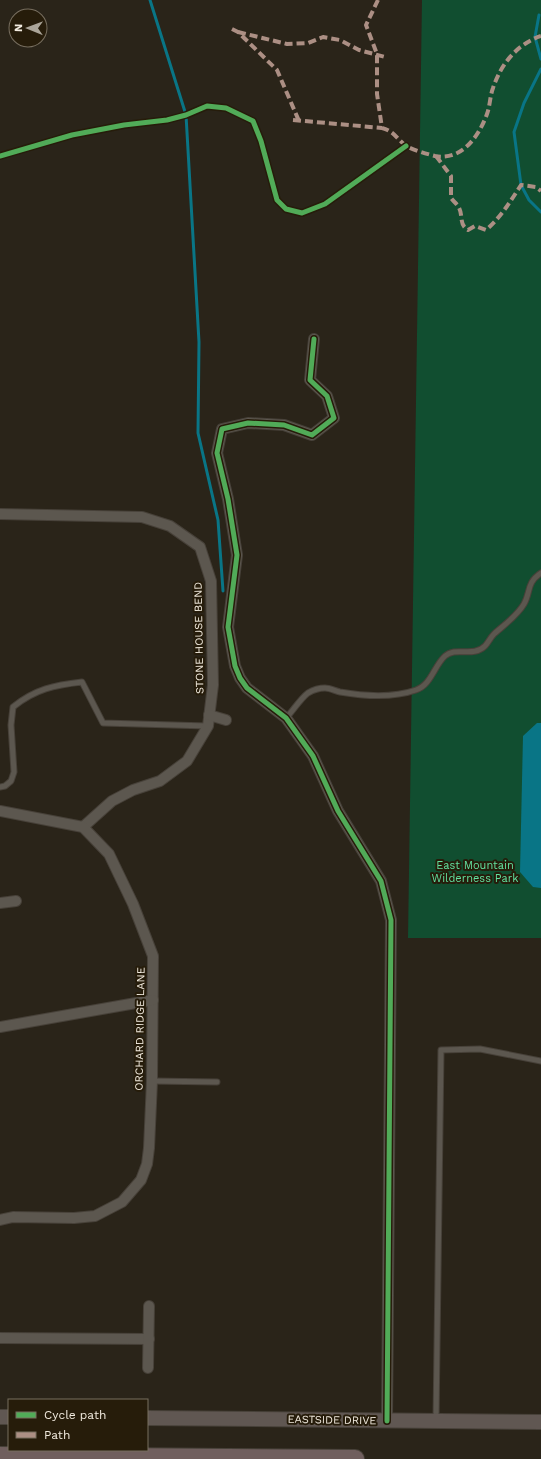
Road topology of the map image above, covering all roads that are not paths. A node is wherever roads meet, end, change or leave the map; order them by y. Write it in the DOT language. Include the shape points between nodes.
graph roads {
  1 [pos="314,339"];
  2 [pos="0,514"];
  3 [pos="541,573"];
  4 [pos="209,715"];
  5 [pos="286,718"];
  6 [pos="226,720"];
  7 [pos="208,726"];
  8 [pos="0,787"];
  9 [pos="0,811"];
  10 [pos="84,827"];
  11 [pos="16,901"];
  12 [pos="0,903"];
  13 [pos="153,1000"];
  14 [pos="0,1027"];
  15 [pos="541,1061"];
  16 [pos="152,1082"];
  17 [pos="217,1082"];
  18 [pos="0,1220"];
  19 [pos="149,1306"];
  20 [pos="0,1338"];
  21 [pos="149,1339"];
  22 [pos="148,1368"];
  23 [pos="148,1418"];
  24 [pos="387,1420"];
  25 [pos="436,1421"];
  26 [pos="541,1422"];
  27 [pos="0,1456"];
  28 [pos="355,1459"];
  1 -- 5 [label="street" via="310,380 327,396 334,418 312,435 284,425 248,423 222,430 217,453 237,555 228,627 235,666 248,688"];
  2 -- 4 [label="street, STONE HOUSE BEND" via="142,517 170,526 200,547 211,581 214,685"];
  3 -- 5 [label="lane" via="531,583 524,604 485,647 473,653 447,654 426,684 417,690 368,695 318,689 307,694"];
  4 -- 6 [label="street"];
  4 -- 7 [label="street, STONE HOUSE BEND"];
  5 -- 24 [label="street" via="313,756 338,810 381,881 391,920"];
  7 -- 8 [label="lane" via="103,723 82,682 54,685 26,696 13,707 11,725 14,772 11,781"];
  7 -- 10 [label="street, STONE HOUSE BEND" via="188,761 160,781 133,790 112,801"];
  9 -- 10 [label="street"];
  10 -- 13 [label="street, ORCHARD RIDGE LANE" via="109,854 133,904 153,956"];
  11 -- 12 [label="street"];
  13 -- 14 [label="street"];
  13 -- 16 [label="street, ORCHARD RIDGE LANE"];
  15 -- 25 [label="lane" via="480,1049 441,1050"];
  16 -- 17 [label="lane"];
  16 -- 18 [label="street, ORCHARD RIDGE LANE" via="148,1160 141,1180 129,1195 110,1210 85,1218"];
  19 -- 21 [label="street"];
  20 -- 21 [label="street"];
  21 -- 22 [label="street"];
  23 -- 24 [label="street, EASTSIDE DRIVE"];
  24 -- 25 [label="street, EASTSIDE DRIVE"];
  25 -- 26 [label="street, EASTSIDE DRIVE"];
  27 -- 28 [label="highway"];
}
